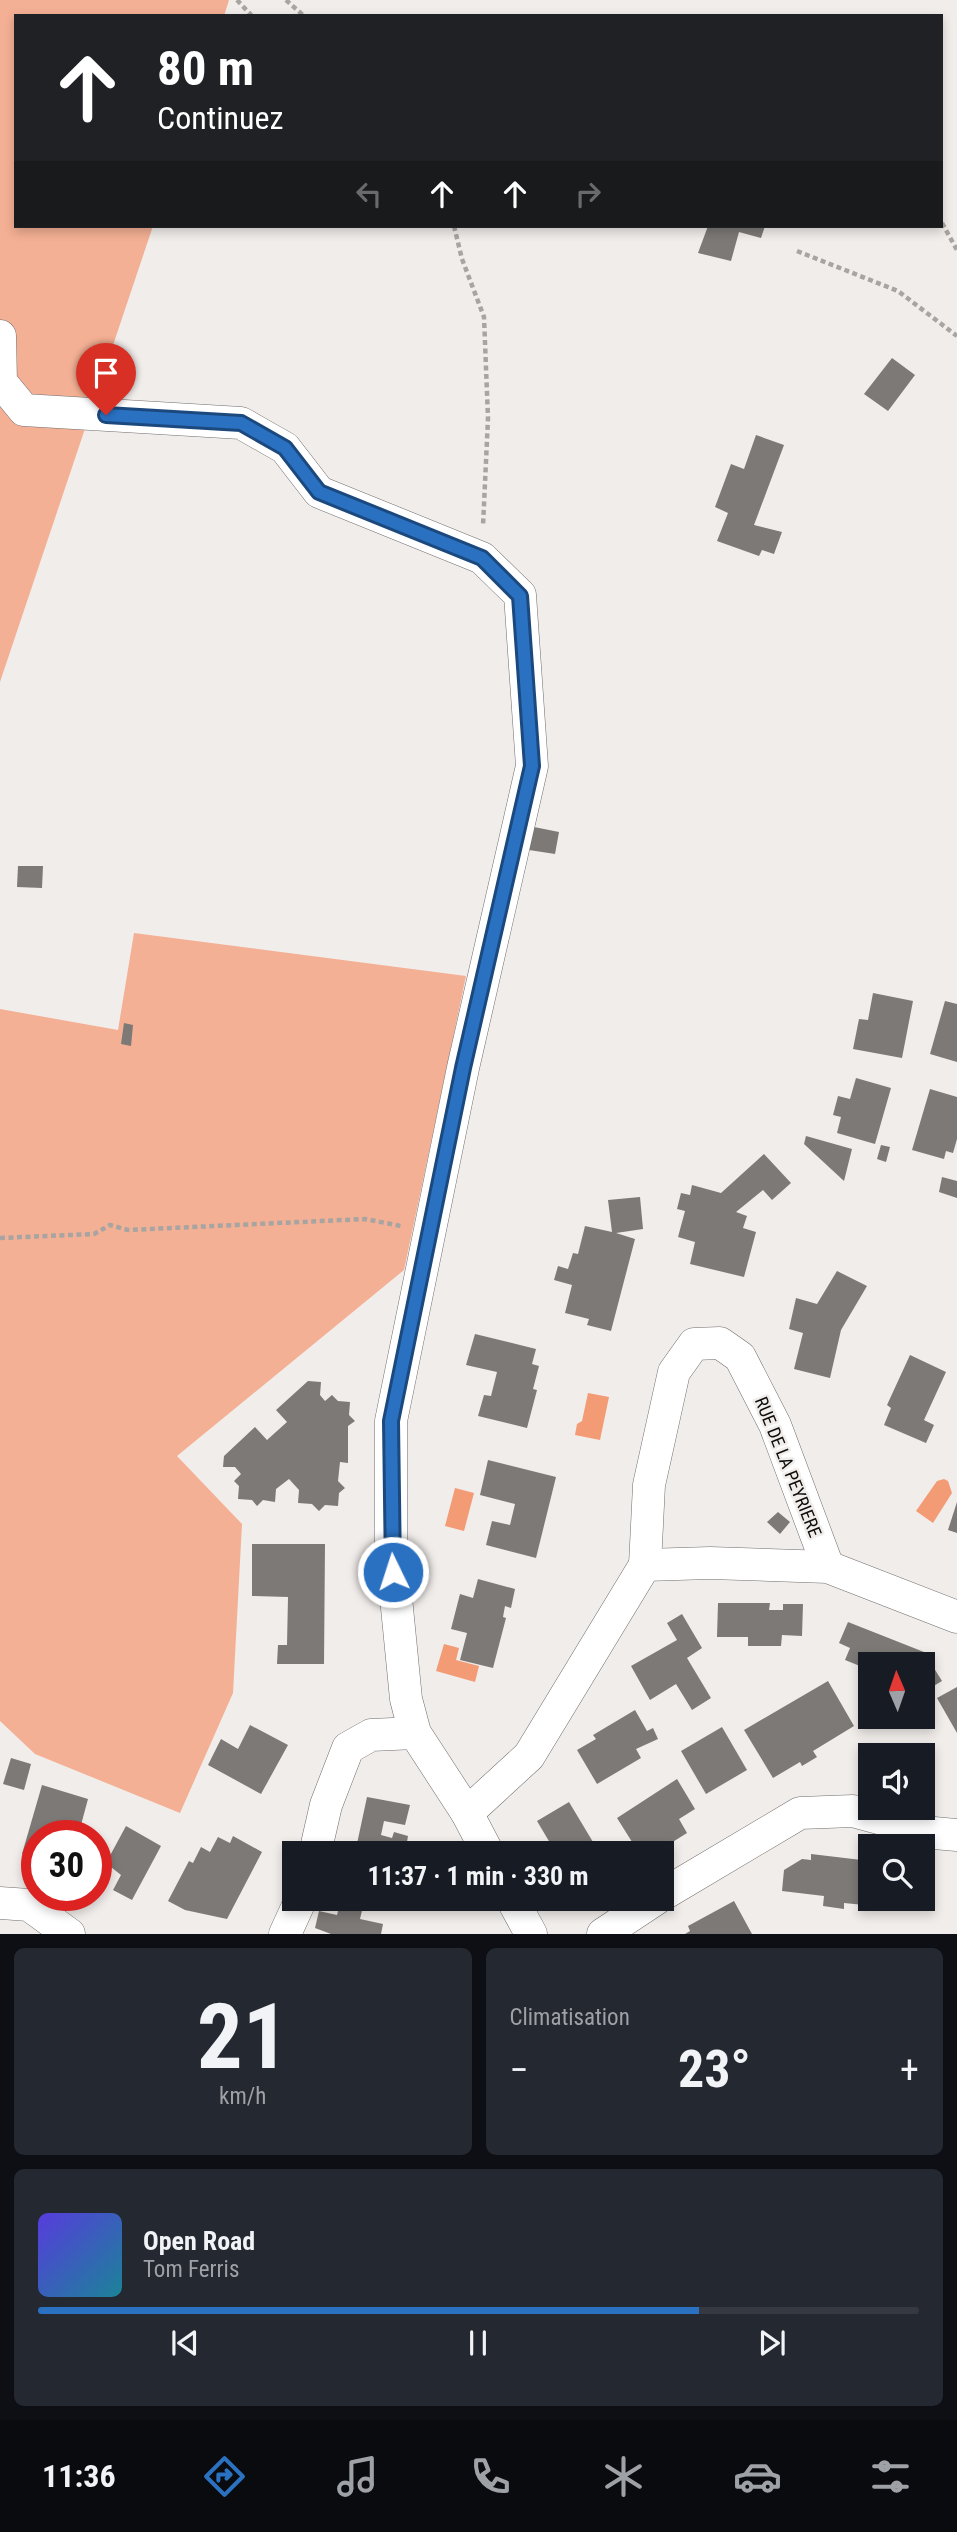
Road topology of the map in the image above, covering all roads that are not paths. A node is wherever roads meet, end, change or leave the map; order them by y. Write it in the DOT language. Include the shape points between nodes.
graph roads {
  1 [pos="0,336"];
  2 [pos="645,1565"];
  3 [pos="828,1567"];
  4 [pos="957,1617"];
  5 [pos="415,1733"];
  6 [pos="467,1813"];
  7 [pos="957,1835"];
  8 [pos="318,1841"];
  9 [pos="482,1841"];
  10 [pos="674,1888"];
  11 [pos="0,1903"];
  12 [pos="296,1911"];
  13 [pos="519,1911"];
  14 [pos="638,1911"];
  15 [pos="69,1934"];
  16 [pos="285,1934"];
  17 [pos="531,1934"];
  18 [pos="603,1934"];
  1 -- 5 [label="street" via="1,382 24,410 241,423 285,448 319,492 482,558 520,596 532,766 463,1068 391,1421 391,1547 406,1699"];
  2 -- 3 [label="street, RUE DE LA PEYRIERE"];
  2 -- 3 [label="street, RUE DE LA PEYRIERE" via="649,1485 674,1372 694,1344 720,1343 740,1357 775,1425"];
  2 -- 6 [label="street, RUE DE LA PEYRIERE" via="529,1756"];
  3 -- 4 [label="street, RUE DE LA PEYRIERE"];
  5 -- 6 [label="street"];
  5 -- 8 [label="street" via="371,1735 348,1748"];
  6 -- 9 [label="street"];
  7 -- 10 [label="street" via="853,1811 800,1813"];
  11 -- 15 [label="street" via="29,1905"];
  12 -- 16 [label="street"];
  13 -- 17 [label="street"];
  14 -- 18 [label="street"];
}
